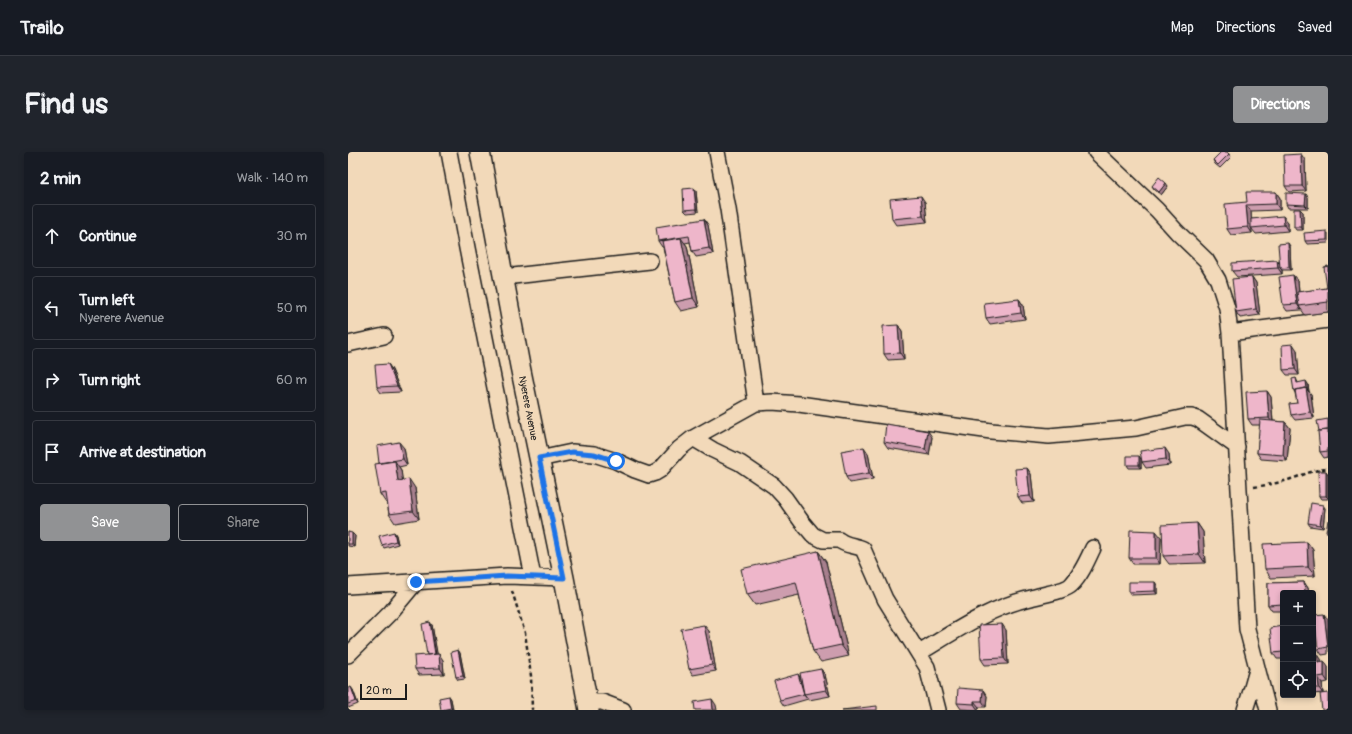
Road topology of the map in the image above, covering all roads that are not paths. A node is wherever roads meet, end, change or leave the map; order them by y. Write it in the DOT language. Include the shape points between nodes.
graph roads {
  1 [pos="449,152"];
  2 [pos="480,152"];
  3 [pos="717,152"];
  4 [pos="1096,152"];
  5 [pos="650,261"];
  6 [pos="504,277"];
  7 [pos="1328,320"];
  8 [pos="1230,333"];
  9 [pos="384,336"];
  10 [pos="348,344"];
  11 [pos="756,403"];
  12 [pos="693,438"];
  13 [pos="1237,447"];
  14 [pos="539,458"];
  15 [pos="1093,548"];
  16 [pos="533,577"];
  17 [pos="564,578"];
  18 [pos="416,582"];
  19 [pos="348,586"];
  20 [pos="919,653"];
  21 [pos="348,655"];
  22 [pos="1257,669"];
  23 [pos="588,706"];
  24 [pos="623,710"];
  25 [pos="938,710"];
  26 [pos="1244,710"];
  27 [pos="1268,710"];
  1 -- 16 [label="street"];
  2 -- 6 [label="main road, Nyerere Avenue"];
  3 -- 11 [label="street" via="728,209"];
  4 -- 8 [label="street" via="1158,210 1206,260 1218,280 1227,308"];
  5 -- 6 [label="street"];
  6 -- 14 [label="main road, Nyerere Avenue"];
  7 -- 8 [label="street"];
  8 -- 13 [label="street"];
  9 -- 10 [label="street"];
  11 -- 12 [label="street"];
  11 -- 13 [label="street" via="799,404 991,431 1049,436 1136,428 1192,417 1204,422"];
  12 -- 14 [label="street" via="678,449 660,470 649,475 594,454 572,452"];
  12 -- 20 [label="street" via="740,463 774,486 813,535 823,540 839,540 863,549 885,599"];
  13 -- 22 [label="street" via="1246,629"];
  14 -- 17 [label="main road, Nyerere Avenue"];
  15 -- 20 [label="street" via="1084,568 1070,586 1019,600 984,615"];
  16 -- 17 [label="street"];
  16 -- 18 [label="street" via="507,576"];
  17 -- 23 [label="main road, Nyerere Avenue"];
  18 -- 19 [label="street"];
  18 -- 21 [label="street" via="391,612"];
  20 -- 25 [label="street" via="928,667"];
  22 -- 26 [label="street"];
  22 -- 27 [label="street"];
  23 -- 24 [label="street" via="602,702"];
}
